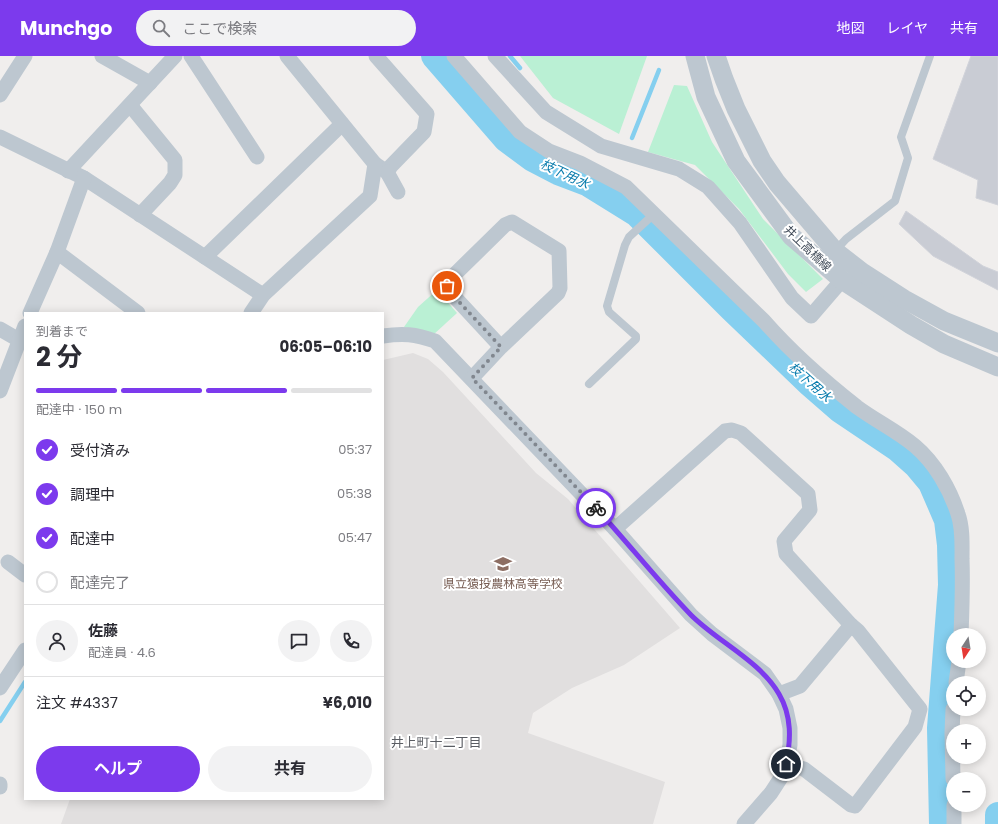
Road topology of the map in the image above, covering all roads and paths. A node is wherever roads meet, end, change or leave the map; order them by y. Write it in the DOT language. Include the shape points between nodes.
graph roads {
  1 [pos="25,56"];
  2 [pos="102,56"];
  3 [pos="175,56"];
  4 [pos="191,56"];
  5 [pos="287,56"];
  6 [pos="376,56"];
  7 [pos="454,56"];
  8 [pos="495,56"];
  9 [pos="695,56"];
  10 [pos="716,56"];
  11 [pos="930,56"];
  12 [pos="150,83"];
  13 [pos="0,95"];
  14 [pos="130,105"];
  15 [pos="342,124"];
  16 [pos="0,137"];
  17 [pos="257,157"];
  18 [pos="381,168"];
  19 [pos="68,171"];
  20 [pos="84,178"];
  21 [pos="398,192"];
  22 [pos="654,214"];
  23 [pos="140,215"];
  24 [pos="835,250"];
  25 [pos="56,252"];
  26 [pos="205,257"];
  27 [pos="842,280"];
  28 [pos="264,295"];
  29 [pos="30,312"];
  30 [pos="137,312"];
  31 [pos="252,312"];
  32 [pos="24,328"];
  33 [pos="0,329"];
  34 [pos="384,336"];
  35 [pos="19,340"];
  36 [pos="998,343"];
  37 [pos="501,347"];
  38 [pos="998,367"];
  39 [pos="472,378"];
  40 [pos="589,384"];
  41 [pos="0,391"];
  42 [pos="616,529"];
  43 [pos="8,562"];
  44 [pos="24,574"];
  45 [pos="851,625"];
  46 [pos="961,628"];
  47 [pos="24,651"];
  48 [pos="2,679"];
  49 [pos="779,694"];
  50 [pos="953,716"];
  51 [pos="786,764"];
  52 [pos="953,772"];
  53 [pos="954,812"];
  54 [pos="744,824"];
  55 [pos="954,824"];
  1 -- 13 [label="street"];
  2 -- 12 [label="street"];
  3 -- 12 [label="street"];
  4 -- 17 [label="street"];
  5 -- 15 [label="street"];
  6 -- 18 [label="street" via="427,114 424,132 391,166"];
  7 -- 22 [label="street" via="520,132 549,151 580,163 626,187"];
  8 -- 27 [label="street" via="546,112 601,146 679,169 708,186 740,223 792,298 811,316"];
  9 -- 27 [label="street, 井上高橋線" via="706,97 736,161 791,236"];
  10 -- 24 [label="street, 井上高橋線" via="736,109 762,161 777,183"];
  11 -- 24 [label="lane" via="901,137 908,158 895,201"];
  12 -- 14 [label="street"];
  14 -- 19 [label="street"];
  14 -- 23 [label="street" via="175,160 175,175 170,183"];
  15 -- 18 [label="street"];
  15 -- 26 [label="street"];
  16 -- 19 [label="street"];
  18 -- 21 [label="street"];
  18 -- 28 [label="street" via="370,196"];
  19 -- 20 [label="street"];
  20 -- 23 [label="street"];
  20 -- 25 [label="street"];
  22 -- 40 [label="lane" via="629,237 607,306 636,339"];
  22 -- 46 [label="street" via="800,358 858,407 916,447 937,470 958,515 962,541"];
  23 -- 26 [label="street"];
  24 -- 36 [label="street, 井上高橋線" via="862,272 904,299 944,321"];
  25 -- 29 [label="street"];
  25 -- 30 [label="street"];
  26 -- 28 [label="street"];
  27 -- 38 [label="street, 井上高橋線" via="944,344"];
  28 -- 31 [label="street"];
  32 -- 35 [label="street"];
  33 -- 35 [label="street"];
  34 -- 39 [label="street" via="401,333 435,341"];
  35 -- 41 [label="street"];
  37 -- 37 [label="street" via="558,293 560,288 559,251 512,222 448,280 447,286"];
  37 -- 39 [label="street"];
  39 -- 42 [label="street"];
  42 -- 45 [label="street" via="725,432 732,430 741,433 808,494 810,510 784,541 786,554"];
  42 -- 49 [label="street" via="691,614 712,634 765,674"];
  43 -- 44 [label="street"];
  45 -- 49 [label="street" via="800,686"];
  45 -- 51 [label="street" via="920,708 915,727 855,806 804,769"];
  47 -- 48 [label="street"];
  49 -- 51 [label="street" via="786,709 790,728"];
  50 -- 52 [label="street"];
  51 -- 54 [label="street" via="771,793"];
  53 -- 55 [label="street"];
}
